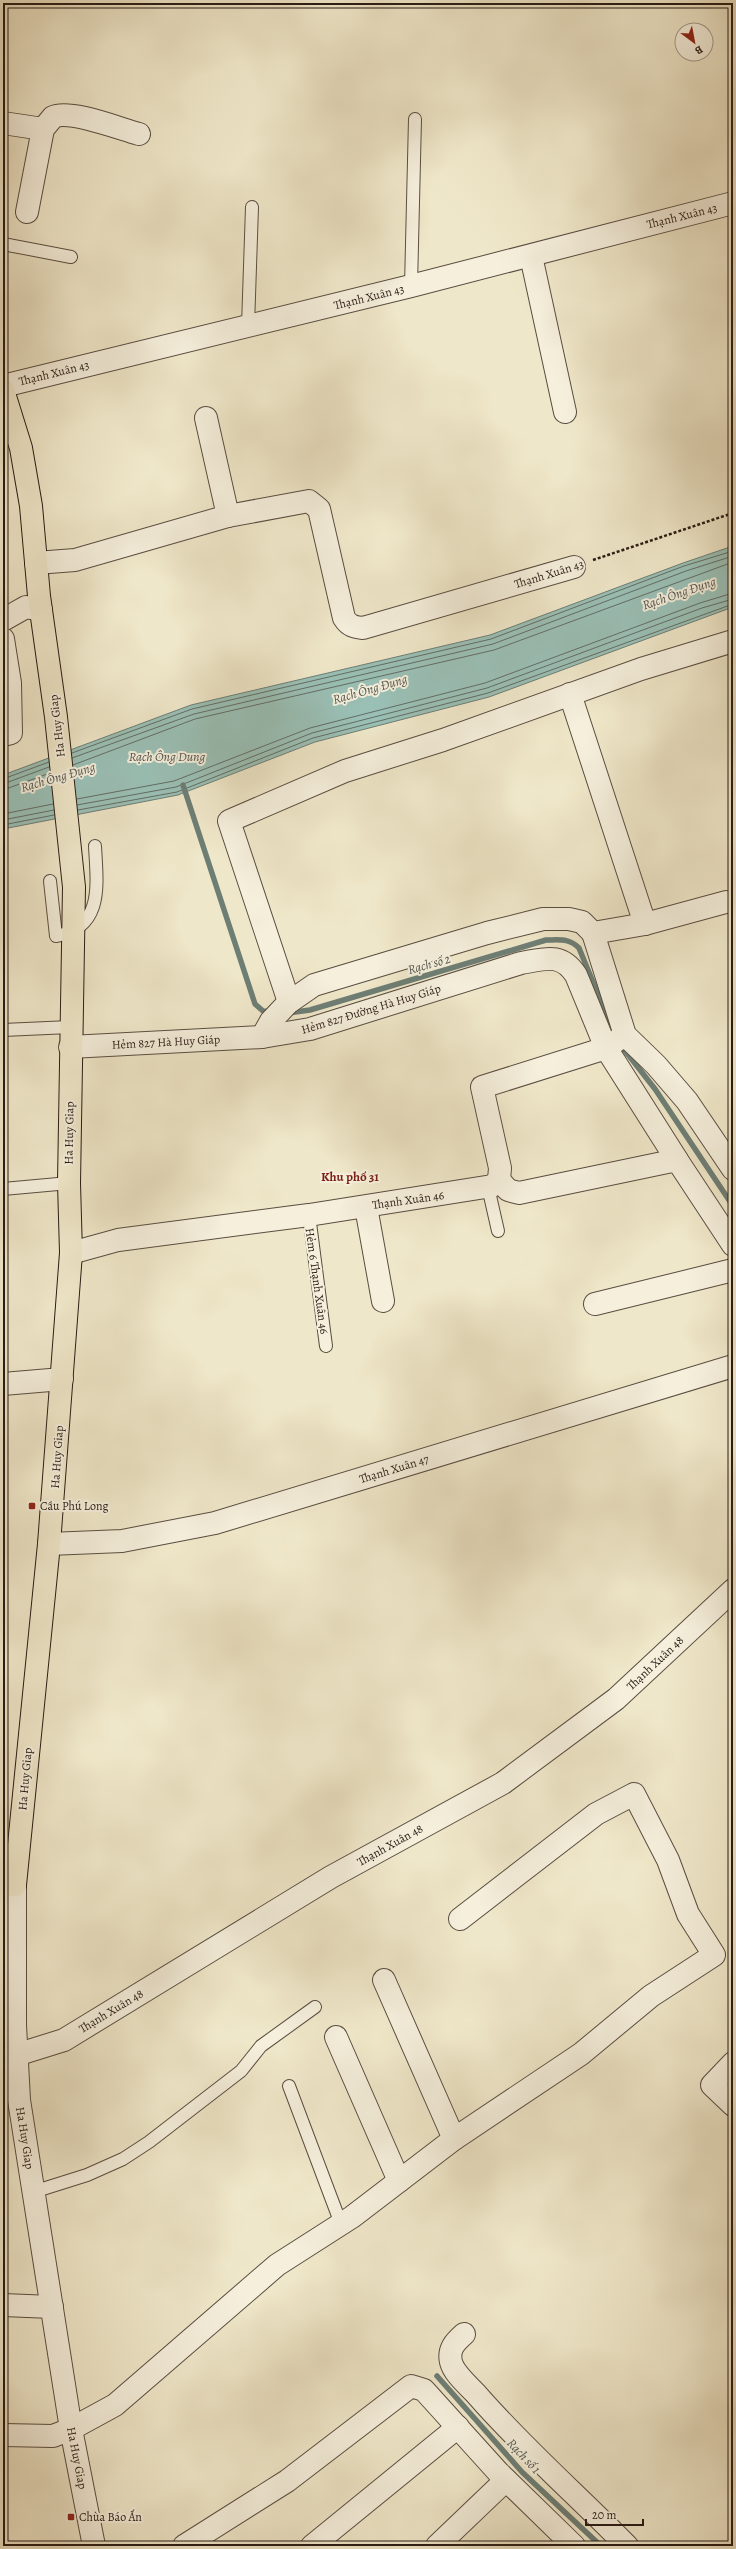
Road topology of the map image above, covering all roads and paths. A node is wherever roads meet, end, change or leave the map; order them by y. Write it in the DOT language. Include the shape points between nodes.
graph roads {
  1 [pos="415,120"];
  2 [pos="3,123"];
  3 [pos="44,129"];
  4 [pos="139,134"];
  5 [pos="733,204"];
  6 [pos="252,207"];
  7 [pos="27,212"];
  8 [pos="3,244"];
  9 [pos="531,256"];
  10 [pos="71,258"];
  11 [pos="410,286"];
  12 [pos="248,326"];
  13 [pos="3,386"];
  14 [pos="3,390"];
  15 [pos="565,412"];
  16 [pos="206,418"];
  17 [pos="733,513"];
  18 [pos="228,516"];
  19 [pos="36,562"];
  20 [pos="574,567"];
  21 [pos="41,610"];
  22 [pos="3,620"];
  23 [pos="3,639"];
  24 [pos="733,641"];
  25 [pos="570,694"];
  26 [pos="3,735"];
  27 [pos="95,846"];
  28 [pos="50,881"];
  29 [pos="726,902"];
  30 [pos="645,924"];
  31 [pos="72,933"];
  32 [pos="593,933"];
  33 [pos="288,1003"];
  34 [pos="267,1029"];
  35 [pos="3,1030"];
  36 [pos="625,1036"];
  37 [pos="70,1037"];
  38 [pos="606,1048"];
  39 [pos="677,1160"];
  40 [pos="733,1169"];
  41 [pos="69,1183"];
  42 [pos="493,1184"];
  43 [pos="3,1189"];
  44 [pos="366,1206"];
  45 [pos="309,1215"];
  46 [pos="498,1231"];
  47 [pos="733,1245"];
  48 [pos="71,1253"];
  49 [pos="733,1270"];
  50 [pos="383,1301"];
  51 [pos="595,1304"];
  52 [pos="326,1346"];
  53 [pos="733,1366"];
  54 [pos="62,1379"];
  55 [pos="3,1384"];
  56 [pos="49,1544"];
  57 [pos="733,1590"];
  58 [pos="11,1842"];
  59 [pos="9,1884"];
  60 [pos="460,1919"];
  61 [pos="384,1980"];
  62 [pos="315,2007"];
  63 [pos="9,2025"];
  64 [pos="336,2037"];
  65 [pos="16,2055"];
  66 [pos="733,2063"];
  67 [pos="289,2086"];
  68 [pos="733,2105"];
  69 [pos="454,2139"];
  70 [pos="399,2181"];
  71 [pos="33,2192"];
  72 [pos="341,2224"];
  73 [pos="3,2305"];
  74 [pos="52,2307"];
  75 [pos="464,2334"];
  76 [pos="458,2428"];
  77 [pos="71,2429"];
  78 [pos="3,2435"];
  79 [pos="506,2480"];
  80 [pos="94,2546"];
  81 [pos="184,2546"];
  82 [pos="312,2546"];
  83 [pos="437,2546"];
  84 [pos="574,2546"];
  85 [pos="627,2546"];
  1 -- 11 [label="lane"];
  2 -- 3 [label="street"];
  3 -- 4 [label="street" via="53,117 64,115"];
  3 -- 7 [label="street"];
  5 -- 9 [label="street, Thạnh Xuân 43"];
  6 -- 12 [label="lane"];
  8 -- 10 [label="lane"];
  9 -- 11 [label="street, Thạnh Xuân 43"];
  9 -- 15 [label="street"];
  11 -- 12 [label="street, Thạnh Xuân 43"];
  12 -- 13 [label="street, Thạnh Xuân 43"];
  14 -- 19 [label="main road, Ha Huy Giap" via="21,448 31,506"];
  16 -- 18 [label="street"];
  17 -- 20 [label="path, Thạnh Xuân 43"];
  18 -- 19 [label="street" via="75,560"];
  18 -- 20 [label="street, Thạnh Xuân 43" via="309,501 315,504 319,509 344,618 350,625 363,628"];
  19 -- 21 [label="main road, Ha Huy Giap"];
  21 -- 22 [label="street" via="26,607"];
  21 -- 31 [label="main road, Ha Huy Giap" via="56,718 74,887"];
  23 -- 26 [label="street" via="10,683 11,733"];
  24 -- 25 [label="street"];
  25 -- 30 [label="street"];
  25 -- 33 [label="street" via="443,740 345,771 229,821"];
  27 -- 31 [label="lane" via="97,884 91,915"];
  28 -- 31 [label="lane" via="56,936"];
  29 -- 30 [label="street"];
  30 -- 32 [label="street"];
  31 -- 37 [label="main road, Ha Huy Giap"];
  32 -- 33 [label="street" via="582,922 543,919 487,933 314,985"];
  32 -- 36 [label="street"];
  33 -- 34 [label="street"];
  34 -- 37 [label="street, Hẻm 827 Hà Huy Giáp"];
  34 -- 38 [label="street, Hẻm 827 Đường Hà Huy Giáp" via="310,1029 521,963 548,959 562,960 570,965"];
  35 -- 37 [label="lane"];
  36 -- 38 [label="street"];
  36 -- 40 [label="street" via="656,1065 687,1101"];
  37 -- 41 [label="main road, Ha Huy Giap"];
  38 -- 39 [label="street, Hẻm 827 Đường Hà Huy Giáp"];
  38 -- 42 [label="street" via="482,1087 500,1168"];
  39 -- 42 [label="street" via="519,1193"];
  39 -- 47 [label="street, Hẻm 827 Đường Hà Huy Giáp"];
  41 -- 43 [label="lane"];
  41 -- 48 [label="main road, Ha Huy Giap"];
  42 -- 44 [label="street, Thạnh Xuân 46"];
  42 -- 46 [label="lane"];
  44 -- 45 [label="street, Thạnh Xuân 46"];
  44 -- 50 [label="street"];
  45 -- 48 [label="street, Thạnh Xuân 46" via="118,1240"];
  45 -- 52 [label="lane, Hẻm 6 Thạnh Xuân 46"];
  48 -- 54 [label="main road, Ha Huy Giap"];
  49 -- 51 [label="street"];
  53 -- 56 [label="street, Thạnh Xuân 47" via="215,1523 122,1541"];
  54 -- 55 [label="street"];
  54 -- 56 [label="main road, Ha Huy Giap"];
  56 -- 58 [label="main road, Ha Huy Giap"];
  57 -- 65 [label="street, Thạnh Xuân 48" via="616,1699 503,1783 332,1877 64,2040"];
  58 -- 59 [label="main road, Ha Huy Giap"];
  59 -- 63 [label="street, Ha Huy Giap"];
  60 -- 69 [label="street" via="596,1814 634,1794 668,1860 688,1914 714,1955 651,1996 581,2054"];
  61 -- 69 [label="street"];
  62 -- 71 [label="lane" via="261,2046 241,2070 149,2142 123,2159 87,2175"];
  63 -- 65 [label="street, Ha Huy Giap"];
  64 -- 70 [label="street"];
  65 -- 71 [label="street, Ha Huy Giap" via="18,2100"];
  66 -- 68 [label="street" via="712,2085"];
  67 -- 72 [label="lane"];
  69 -- 70 [label="street"];
  70 -- 72 [label="street"];
  71 -- 74 [label="street, Ha Huy Giap"];
  72 -- 77 [label="street" via="277,2265 115,2405"];
  73 -- 74 [label="street"];
  74 -- 77 [label="street, Ha Huy Giap"];
  75 -- 85 [label="street" via="454,2343 450,2354 452,2364 459,2375 511,2434"];
  76 -- 79 [label="street"];
  76 -- 81 [label="street" via="424,2390 411,2386 287,2481"];
  76 -- 82 [label="street"];
  77 -- 78 [label="street" via="53,2436"];
  77 -- 80 [label="street, Ha Huy Giap"];
  79 -- 83 [label="street"];
  79 -- 84 [label="street"];
}
